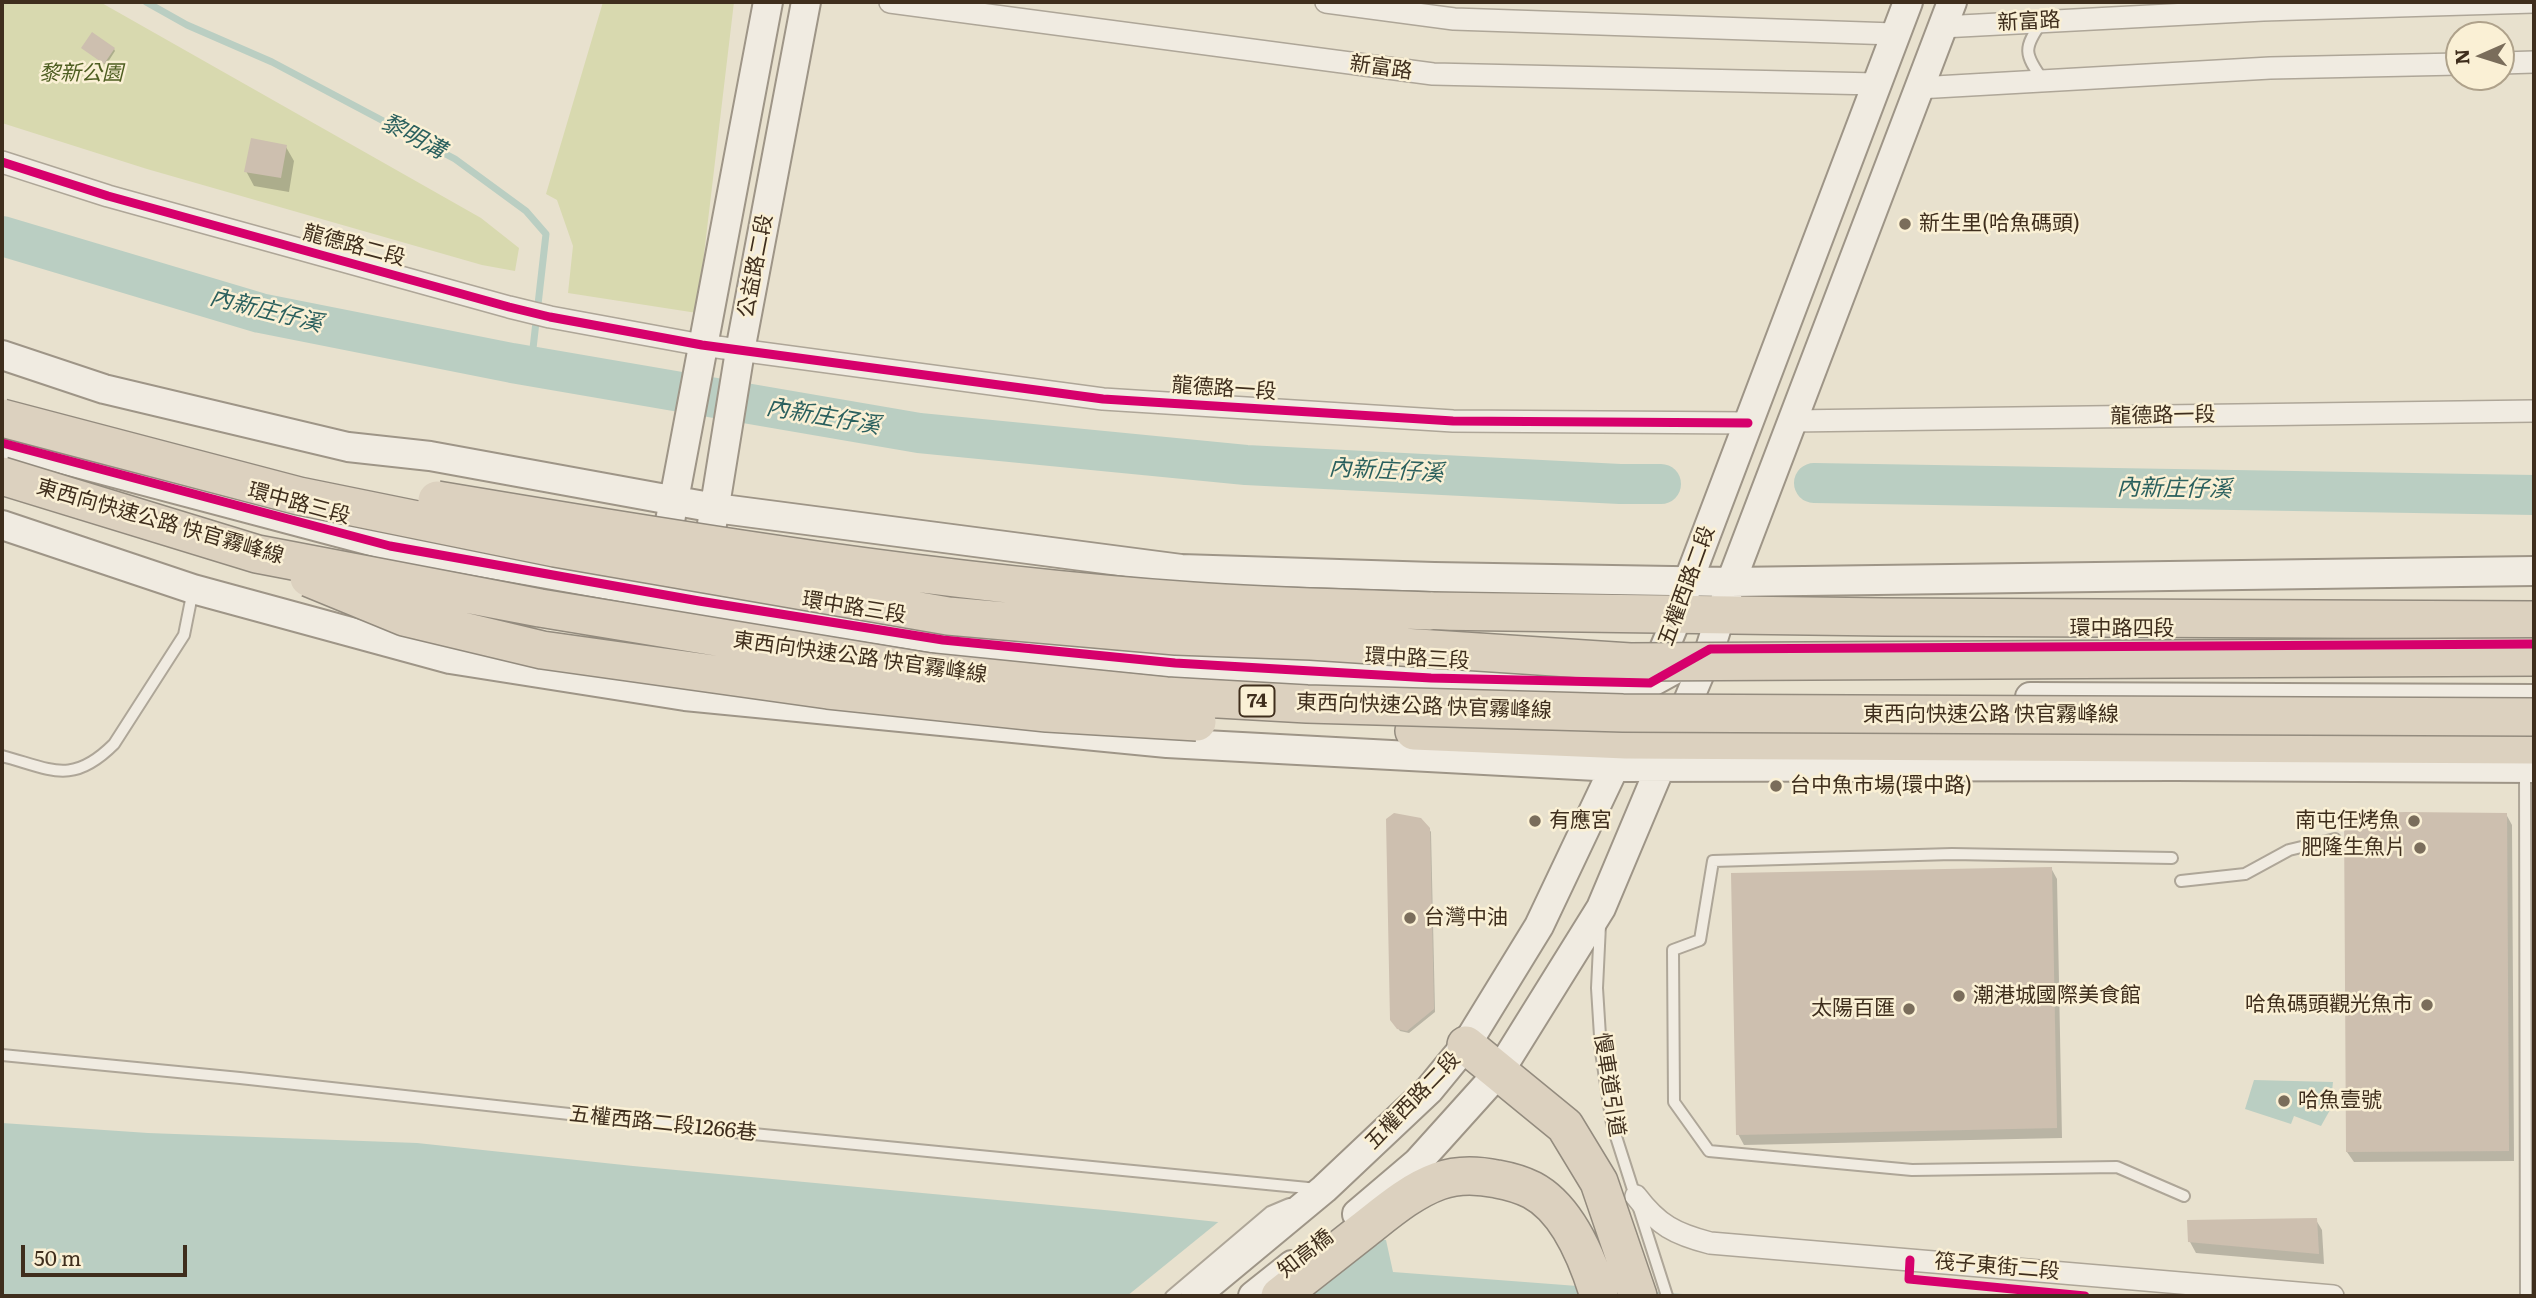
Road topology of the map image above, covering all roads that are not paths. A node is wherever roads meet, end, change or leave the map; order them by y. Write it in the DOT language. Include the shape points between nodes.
graph roads {
  1 [pos="768,2"];
  2 [pos="806,2"];
  3 [pos="890,2"];
  4 [pos="1326,2"];
  5 [pos="1908,2"];
  6 [pos="2534,2"];
  7 [pos="1947,14"];
  8 [pos="2042,22"];
  9 [pos="1894,34"];
  10 [pos="2534,62"];
  11 [pos="2515,63"];
  12 [pos="2445,64"];
  13 [pos="2044,81"];
  14 [pos="1876,84"];
  15 [pos="1918,88"];
  16 [pos="2,162"];
  17 [pos="702,345"];
  18 [pos="740,351"];
  19 [pos="2,355"];
  20 [pos="2534,411"];
  21 [pos="2,418"];
  22 [pos="1792,421"];
  23 [pos="1748,423"];
  24 [pos="2,443"];
  25 [pos="2,459"];
  26 [pos="2,476"];
  27 [pos="676,489"];
  28 [pos="717,495"];
  29 [pos="299,496"];
  30 [pos="2,525"];
  31 [pos="257,554"];
  32 [pos="2534,571"];
  33 [pos="193,589"];
  34 [pos="1683,598"];
  35 [pos="1726,599"];
  36 [pos="658,600"];
  37 [pos="698,608"];
  38 [pos="2534,620"];
  39 [pos="2534,644"];
  40 [pos="1710,649"];
  41 [pos="2534,657"];
  42 [pos="646,690"];
  43 [pos="1647,691"];
  44 [pos="685,696"];
  45 [pos="1688,699"];
  46 [pos="2534,699"];
  47 [pos="2534,717"];
  48 [pos="1667,753"];
  49 [pos="1621,754"];
  50 [pos="2,756"];
  51 [pos="2531,760"];
  52 [pos="2335,839"];
  53 [pos="2172,858"];
  54 [pos="2181,881"];
  55 [pos="1601,908"];
  56 [pos="1466,1045"];
  57 [pos="2,1055"];
  58 [pos="1499,1072"];
  59 [pos="1324,1189"];
  60 [pos="1636,1196"];
  61 [pos="2184,1196"];
  62 [pos="1376,1210"];
  63 [pos="1283,1213"];
  64 [pos="1171,1296"];
  65 [pos="1195,1296"];
  66 [pos="1253,1296"];
  67 [pos="1280,1296"];
  68 [pos="1599,1296"];
  69 [pos="1638,1296"];
  70 [pos="1667,1296"];
  71 [pos="2333,1296"];
  72 [pos="2526,1296"];
  1 -- 17 [label="street, 公益路二段"];
  2 -- 18 [label="street, 公益路二段"];
  3 -- 14 [label="street, 新富路" via="1433,75"];
  4 -- 9 [label="street" via="1454,19"];
  5 -- 9 [label="street, 五權西路二段"];
  6 -- 8 [label="street, 新富路"];
  7 -- 8 [label="street, 新富路"];
  7 -- 15 [label="street, 五權西路二段"];
  8 -- 13 [label="lane" via="2027,52"];
  9 -- 14 [label="street, 五權西路二段"];
  10 -- 11 [label="street"];
  12 -- 13 [label="street" via="2270,68"];
  13 -- 15 [label="street"];
  14 -- 23 [label="street, 五權西路二段"];
  15 -- 22 [label="street, 五權西路二段"];
  16 -- 17 [label="street, 龍德路二段" via="108,196 509,307"];
  17 -- 18 [label="street, 龍德路一段"];
  17 -- 27 [label="street, 公益路二段"];
  18 -- 23 [label="street, 龍德路一段" via="1103,399 1453,421"];
  18 -- 28 [label="street, 公益路二段"];
  19 -- 27 [label="street" via="104,388 348,447"];
  20 -- 22 [label="street, 龍德路一段"];
  21 -- 29 [label="highway, bridge"];
  22 -- 35 [label="street, 五權西路二段"];
  23 -- 34 [label="street, 五權西路二段"];
  24 -- 36 [label="street, 環中路三段" via="390,546"];
  25 -- 36 [label="street, 環中路三段" via="386,558"];
  26 -- 31 [label="highway, 東西向快速公路 快官霧峰線 / 74, bridge"];
  27 -- 28 [label="street"];
  27 -- 36 [label="street, 公益路二段"];
  28 -- 34 [label="street" via="1181,569"];
  28 -- 37 [label="street, 公益路二段"];
  29 -- 34 [label="highway, bridge" via="395,491 855,566 1192,601 1430,611"];
  29 -- 41 [label="highway, bridge" via="555,548 948,616 1176,636 1630,662"];
  30 -- 33 [label="street"];
  31 -- 47 [label="highway, 東西向快速公路 快官霧峰線 / 74, bridge" via="929,672 1166,696 1623,713"];
  31 -- 49 [label="highway, bridge" via="404,617 542,650 828,690 1047,713 1414,732"];
  32 -- 35 [label="street"];
  33 -- 42 [label="street" via="450,659"];
  33 -- 50 [label="lane" via="184,635 102,756 66,772"];
  34 -- 35 [label="highway"];
  34 -- 43 [label="street, 五權西路二段"];
  35 -- 38 [label="highway" via="1885,617"];
  35 -- 40 [label="street, 五權西路二段"];
  36 -- 37 [label="street, 環中路三段"];
  36 -- 42 [label="street, 公益路二段"];
  37 -- 43 [label="street, 環中路三段" via="942,654 1170,679 1433,692"];
  37 -- 44 [label="street, 公益路二段"];
  39 -- 40 [label="street, 環中路四段"];
  40 -- 43 [label="street"];
  40 -- 45 [label="street, 五權西路二段"];
  42 -- 44 [label="street"];
  43 -- 45 [label="street, 環中路三段"];
  43 -- 49 [label="street, 五權西路二段"];
  44 -- 49 [label="street" via="1167,743"];
  45 -- 46 [label="street"];
  45 -- 48 [label="street, 五權西路二段"];
  48 -- 49 [label="highway"];
  48 -- 51 [label="street"];
  48 -- 51 [label="highway" via="1886,740"];
  48 -- 55 [label="street, 五權西路二段"];
  49 -- 56 [label="street, 五權西路二段" via="1539,926"];
  51 -- 72 [label="lane"];
  52 -- 54 [label="lane" via="2289,850 2245,874"];
  53 -- 61 [label="lane" via="1952,854 1713,861 1700,940 1674,950 1674,1102 1709,1151 1912,1170 2118,1167"];
  55 -- 58 [label="street, 五權西路二段"];
  55 -- 60 [label="lane, 慢車道引道" via="1597,988 1601,1052 1612,1124"];
  56 -- 58 [label="highway"];
  56 -- 59 [label="street, 五權西路二段" via="1429,1090"];
  57 -- 59 [label="lane, 五權西路二段1266巷"];
  58 -- 62 [label="street, 五權西路二段"];
  58 -- 69 [label="highway" via="1565,1126 1599,1182"];
  59 -- 63 [label="street, 五權西路二段"];
  60 -- 70 [label="lane, 慢車道引道"];
  60 -- 71 [label="street, 筏子東街二段" via="1664,1226 1710,1242"];
  62 -- 66 [label="street, 知高橋"];
  62 -- 67 [label="highway"];
  62 -- 68 [label="highway" via="1440,1180 1460,1176 1482,1176 1533,1191 1567,1226 1587,1259"];
  63 -- 64 [label="lane"];
  63 -- 65 [label="street, 知高橋"];
}
